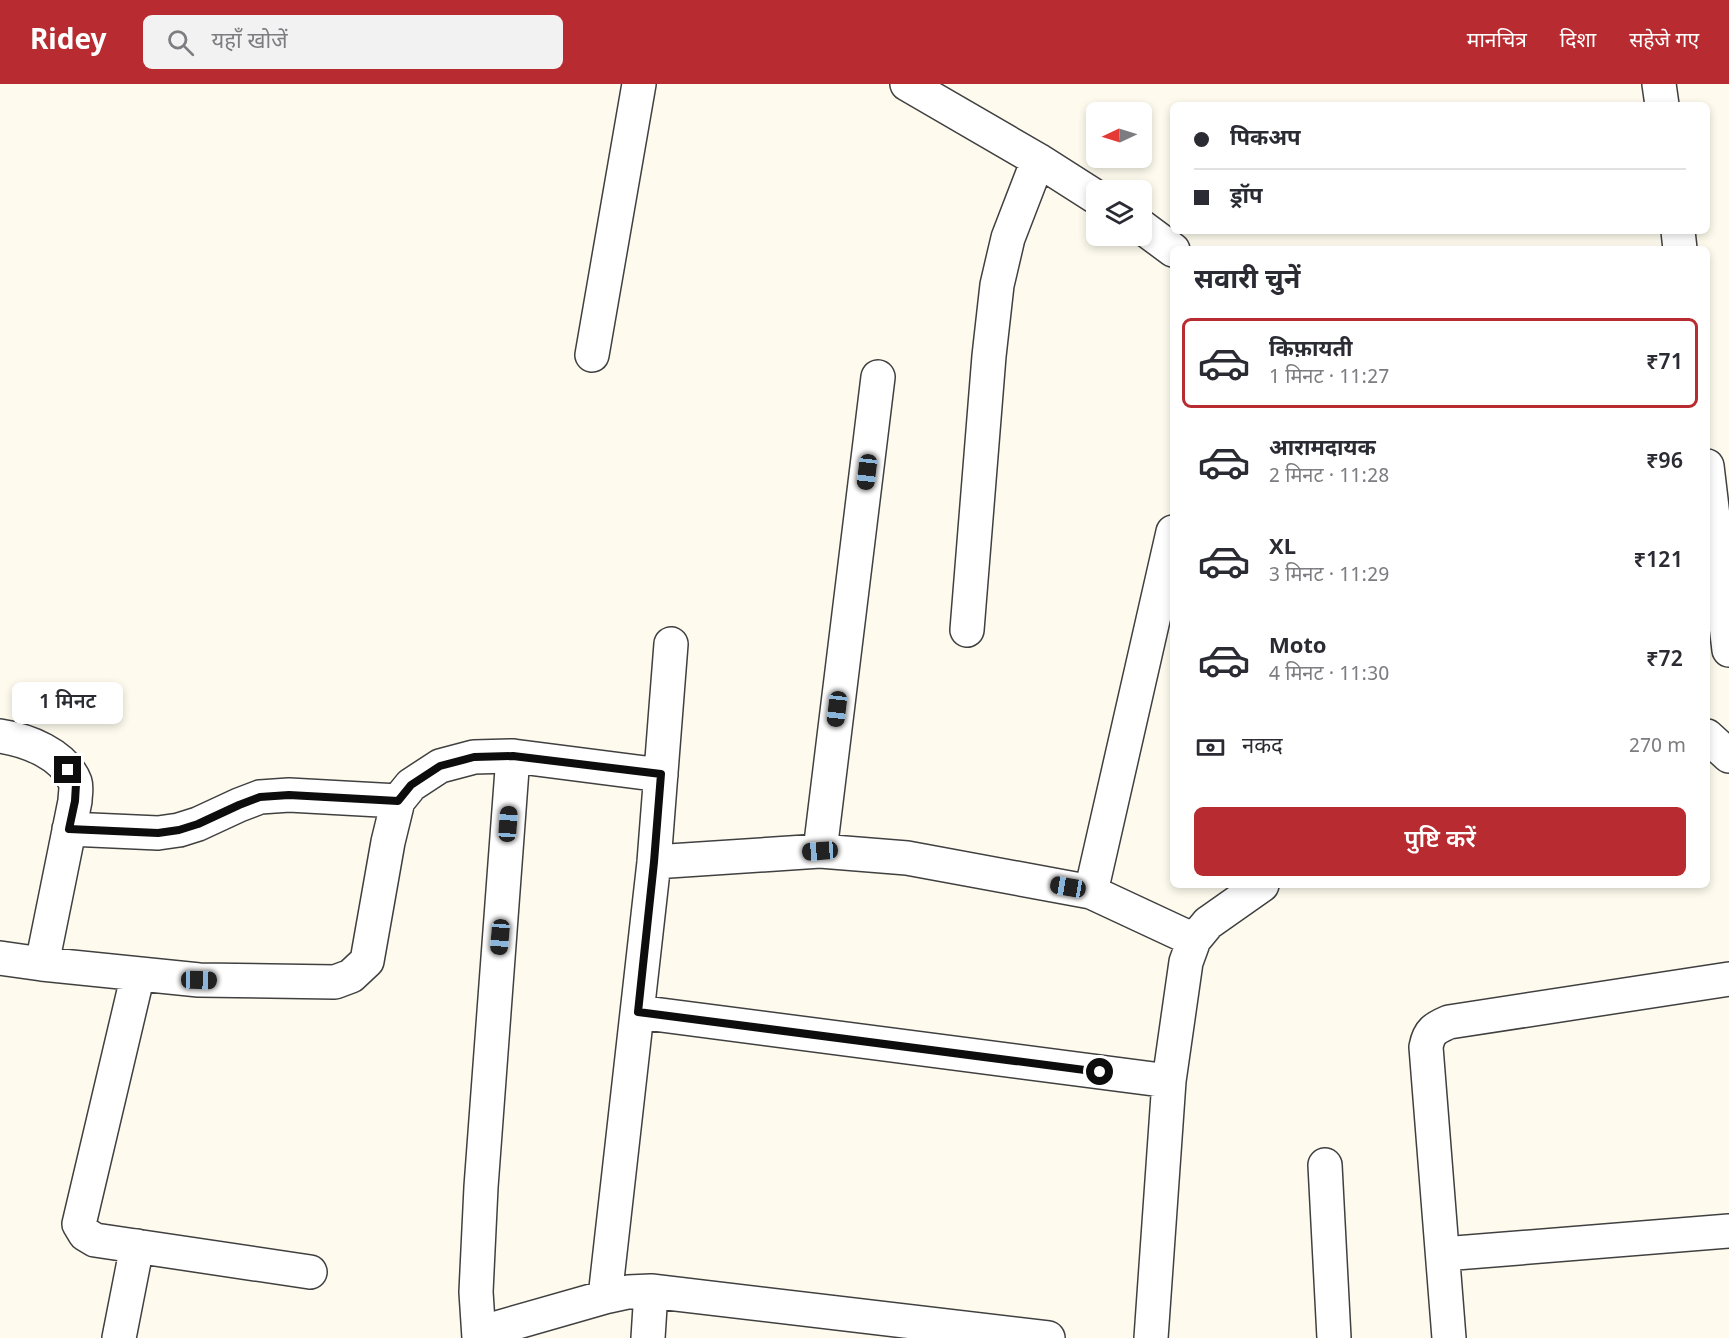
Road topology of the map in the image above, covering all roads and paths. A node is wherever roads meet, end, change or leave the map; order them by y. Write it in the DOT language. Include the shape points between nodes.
graph roads {
  1 [pos="639,84"];
  2 [pos="907,84"];
  3 [pos="1659,84"];
  4 [pos="1662,102"];
  5 [pos="1038,160"];
  6 [pos="1086,191"];
  7 [pos="1152,234"];
  8 [pos="1170,248"];
  9 [pos="592,355"];
  10 [pos="878,377"];
  11 [pos="1710,489"];
  12 [pos="1170,545"];
  13 [pos="967,630"];
  14 [pos="1729,637"];
  15 [pos="671,644"];
  16 [pos="0,736"];
  17 [pos="1710,739"];
  18 [pos="513,756"];
  19 [pos="1729,756"];
  20 [pos="661,774"];
  21 [pos="398,801"];
  22 [pos="69,829"];
  23 [pos="820,851"];
  24 [pos="654,862"];
  25 [pos="1258,888"];
  26 [pos="1091,892"];
  27 [pos="1194,940"];
  28 [pos="0,958"];
  29 [pos="42,964"];
  30 [pos="138,974"];
  31 [pos="1729,979"];
  32 [pos="638,1012"];
  33 [pos="1169,1081"];
  34 [pos="1325,1166"];
  35 [pos="1729,1231"];
  36 [pos="137,1246"];
  37 [pos="1443,1254"];
  38 [pos="310,1272"];
  39 [pos="651,1291"];
  40 [pos="605,1297"];
  41 [pos="119,1338"];
  42 [pos="480,1338"];
  43 [pos="648,1338"];
  44 [pos="1048,1338"];
  45 [pos="1152,1338"];
  46 [pos="1334,1338"];
  47 [pos="1449,1338"];
  1 -- 9 [label="street"];
  2 -- 5 [label="street"];
  3 -- 4 [label="street"];
  5 -- 6 [label="street"];
  5 -- 13 [label="street" via="1008,238 997,285"];
  7 -- 8 [label="street"];
  10 -- 23 [label="street"];
  11 -- 14 [label="street"];
  12 -- 26 [label="street"];
  15 -- 20 [label="street"];
  16 -- 22 [label="street" via="46,750 68,770 76,784"];
  17 -- 19 [label="street"];
  18 -- 20 [label="street"];
  18 -- 21 [label="street" via="474,757 440,766 411,785"];
  18 -- 42 [label="street" via="481,1187 476,1292"];
  20 -- 24 [label="street"];
  21 -- 22 [label="street" via="260,797 179,830 158,833"];
  21 -- 30 [label="street" via="367,961 351,976 335,982 199,980"];
  22 -- 29 [label="street"];
  23 -- 24 [label="street"];
  23 -- 26 [label="street" via="907,858"];
  24 -- 32 [label="street"];
  25 -- 27 [label="street" via="1208,923"];
  26 -- 27 [label="street"];
  27 -- 33 [label="street" via="1186,962"];
  28 -- 29 [label="street"];
  29 -- 30 [label="street"];
  30 -- 36 [label="street" via="79,1224 95,1240"];
  31 -- 37 [label="street" via="1449,1022 1436,1028 1428,1036 1426,1047"];
  32 -- 33 [label="street"];
  32 -- 40 [label="street"];
  33 -- 45 [label="street"];
  34 -- 46 [label="street"];
  35 -- 37 [label="street"];
  36 -- 38 [label="street"];
  36 -- 41 [label="street"];
  37 -- 47 [label="street"];
  39 -- 40 [label="street"];
  39 -- 43 [label="street"];
  39 -- 44 [label="street"];
  40 -- 42 [label="street" via="493,1329"];
}
